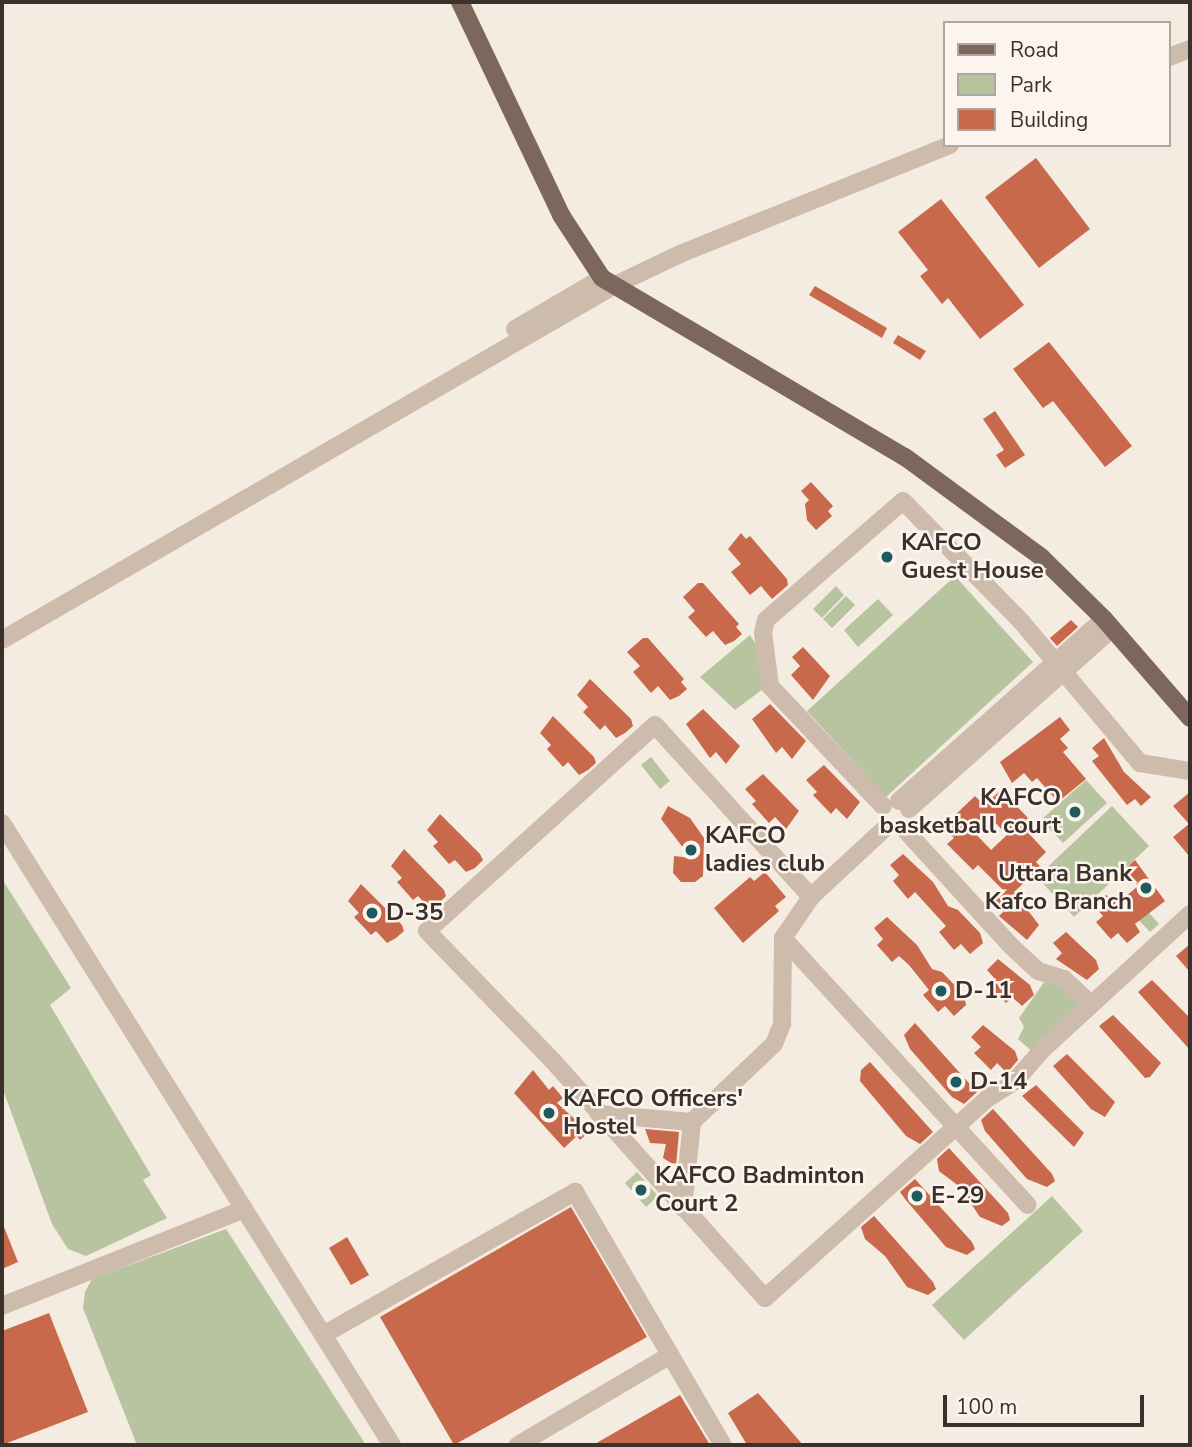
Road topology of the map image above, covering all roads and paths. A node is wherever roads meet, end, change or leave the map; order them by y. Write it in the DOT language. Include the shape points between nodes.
graph roads {
  1 [pos="460,2"];
  2 [pos="1190,49"];
  3 [pos="1171,56"];
  4 [pos="945,147"];
  5 [pos="608,281"];
  6 [pos="1108,624"];
  7 [pos="2,630"];
  8 [pos="2,640"];
  9 [pos="1060,666"];
  10 [pos="1190,718"];
  11 [pos="1190,771"];
  12 [pos="897,805"];
  13 [pos="2,823"];
  14 [pos="883,830"];
  15 [pos="906,831"];
  16 [pos="811,897"];
  17 [pos="1190,914"];
  18 [pos="783,938"];
  19 [pos="1091,1004"];
  20 [pos="599,1114"];
  21 [pos="692,1122"];
  22 [pos="956,1127"];
  23 [pos="1028,1205"];
  24 [pos="244,1209"];
  25 [pos="683,1209"];
  26 [pos="2,1306"];
  27 [pos="323,1335"];
  28 [pos="670,1355"];
  29 [pos="393,1445"];
  30 [pos="518,1445"];
  31 [pos="723,1445"];
  1 -- 5 [label="main road" via="561,215"];
  2 -- 3 [label="street"];
  4 -- 5 [label="street"];
  5 -- 6 [label="main road" via="905,457 1041,557"];
  5 -- 7 [label="street"];
  5 -- 8 [label="street"];
  6 -- 9 [label="street"];
  6 -- 10 [label="main road"];
  9 -- 11 [label="street" via="1140,763"];
  9 -- 12 [label="street"];
  9 -- 12 [label="street" via="903,500 868,529 766,620 763,633 770,686"];
  12 -- 14 [label="street" via="878,820"];
  12 -- 15 [label="street" via="911,820"];
  13 -- 24 [label="street"];
  14 -- 15 [label="street" via="894,834"];
  14 -- 16 [label="street"];
  15 -- 19 [label="street" via="1010,945 1038,971 1064,979"];
  16 -- 18 [label="street"];
  16 -- 20 [label="street" via="655,725 427,930"];
  17 -- 19 [label="street"];
  18 -- 21 [label="street" via="780,1035"];
  18 -- 22 [label="street"];
  19 -- 22 [label="street" via="1015,1082 988,1098"];
  20 -- 21 [label="street"];
  20 -- 25 [label="street"];
  21 -- 25 [label="street"];
  22 -- 23 [label="street"];
  22 -- 25 [label="street" via="765,1298"];
  24 -- 26 [label="street"];
  24 -- 27 [label="street"];
  27 -- 28 [label="street" via="575,1192"];
  27 -- 29 [label="street"];
  28 -- 30 [label="street"];
  28 -- 31 [label="street"];
}
